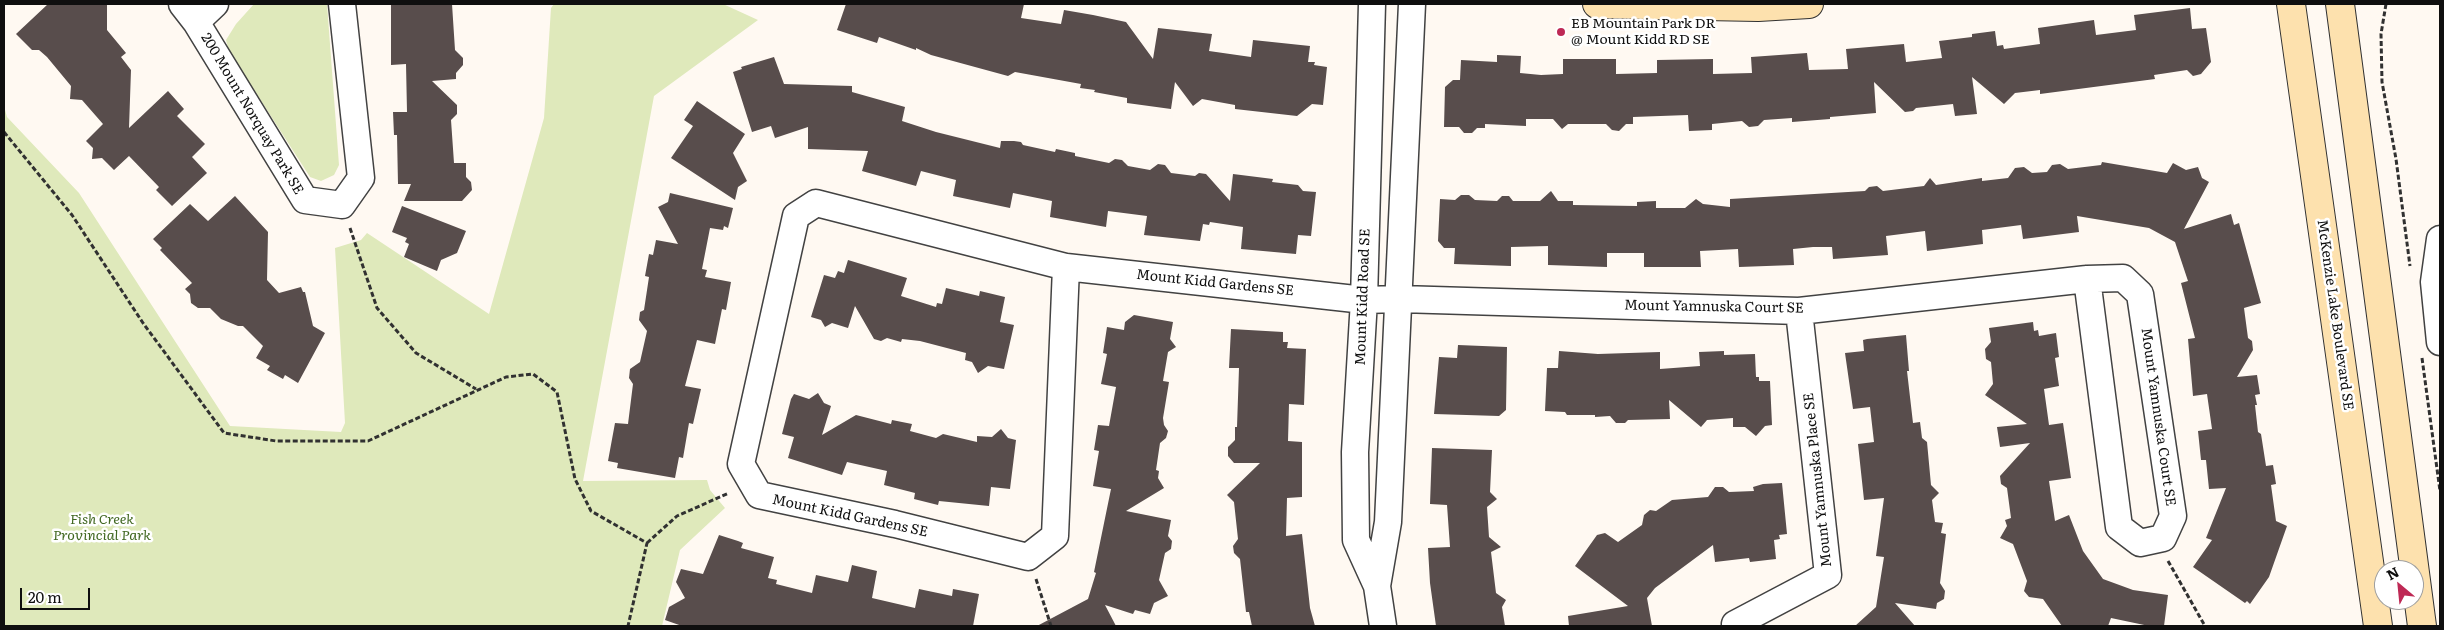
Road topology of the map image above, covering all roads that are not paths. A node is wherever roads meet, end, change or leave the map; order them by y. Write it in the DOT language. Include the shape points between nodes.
graph roads {
  1 [pos="215,4"];
  2 [pos="342,4"];
  3 [pos="1372,4"];
  4 [pos="1412,4"];
  5 [pos="1597,4"];
  6 [pos="1809,4"];
  7 [pos="2292,4"];
  8 [pos="2340,4"];
  9 [pos="2359,4"];
  10 [pos="189,13"];
  11 [pos="2346,42"];
  12 [pos="2440,239"];
  13 [pos="1066,267"];
  14 [pos="2087,279"];
  15 [pos="1400,299"];
  16 [pos="1364,300"];
  17 [pos="1799,311"];
  18 [pos="2431,348"];
  19 [pos="1377,586"];
  20 [pos="1736,624"];
  21 [pos="1383,626"];
  22 [pos="2378,626"];
  23 [pos="2422,626"];
  1 -- 10 [label="street, 200 Mount Norquay Park SE"];
  2 -- 10 [label="street, 200 Mount Norquay Park SE" via="361,178 342,205 305,200"];
  3 -- 16 [label="street, Mount Kidd Road SE"];
  4 -- 15 [label="street, Mount Kidd Road SE"];
  5 -- 6 [label="main road" via="1758,8"];
  7 -- 22 [label="main road, McKenzie Lake Boulevard SE"];
  8 -- 11 [label="main road"];
  9 -- 11 [label="main road"];
  11 -- 23 [label="main road"];
  12 -- 18 [label="street"];
  13 -- 13 [label="street, Mount Kidd Gardens SE" via="1055,536 1028,557 895,524 759,496 741,464 796,216 816,203"];
  13 -- 16 [label="street, Mount Kidd Gardens SE"];
  14 -- 14 [label="street, Mount Yamnuska Court SE" via="2119,527 2140,543 2163,538 2173,516 2140,294 2123,278"];
  14 -- 17 [label="street, Mount Yamnuska Court SE"];
  15 -- 16 [label="street, Mount Kidd Gardens SE"];
  15 -- 17 [label="street, Mount Yamnuska Court SE"];
  15 -- 19 [label="street, Mount Kidd Road SE" via="1388,522"];
  16 -- 19 [label="street, Mount Kidd Road SE" via="1355,452 1356,540"];
  17 -- 20 [label="street, Mount Yamnuska Place SE" via="1828,575"];
  19 -- 21 [label="street, Mount Kidd Road SE"];
}
